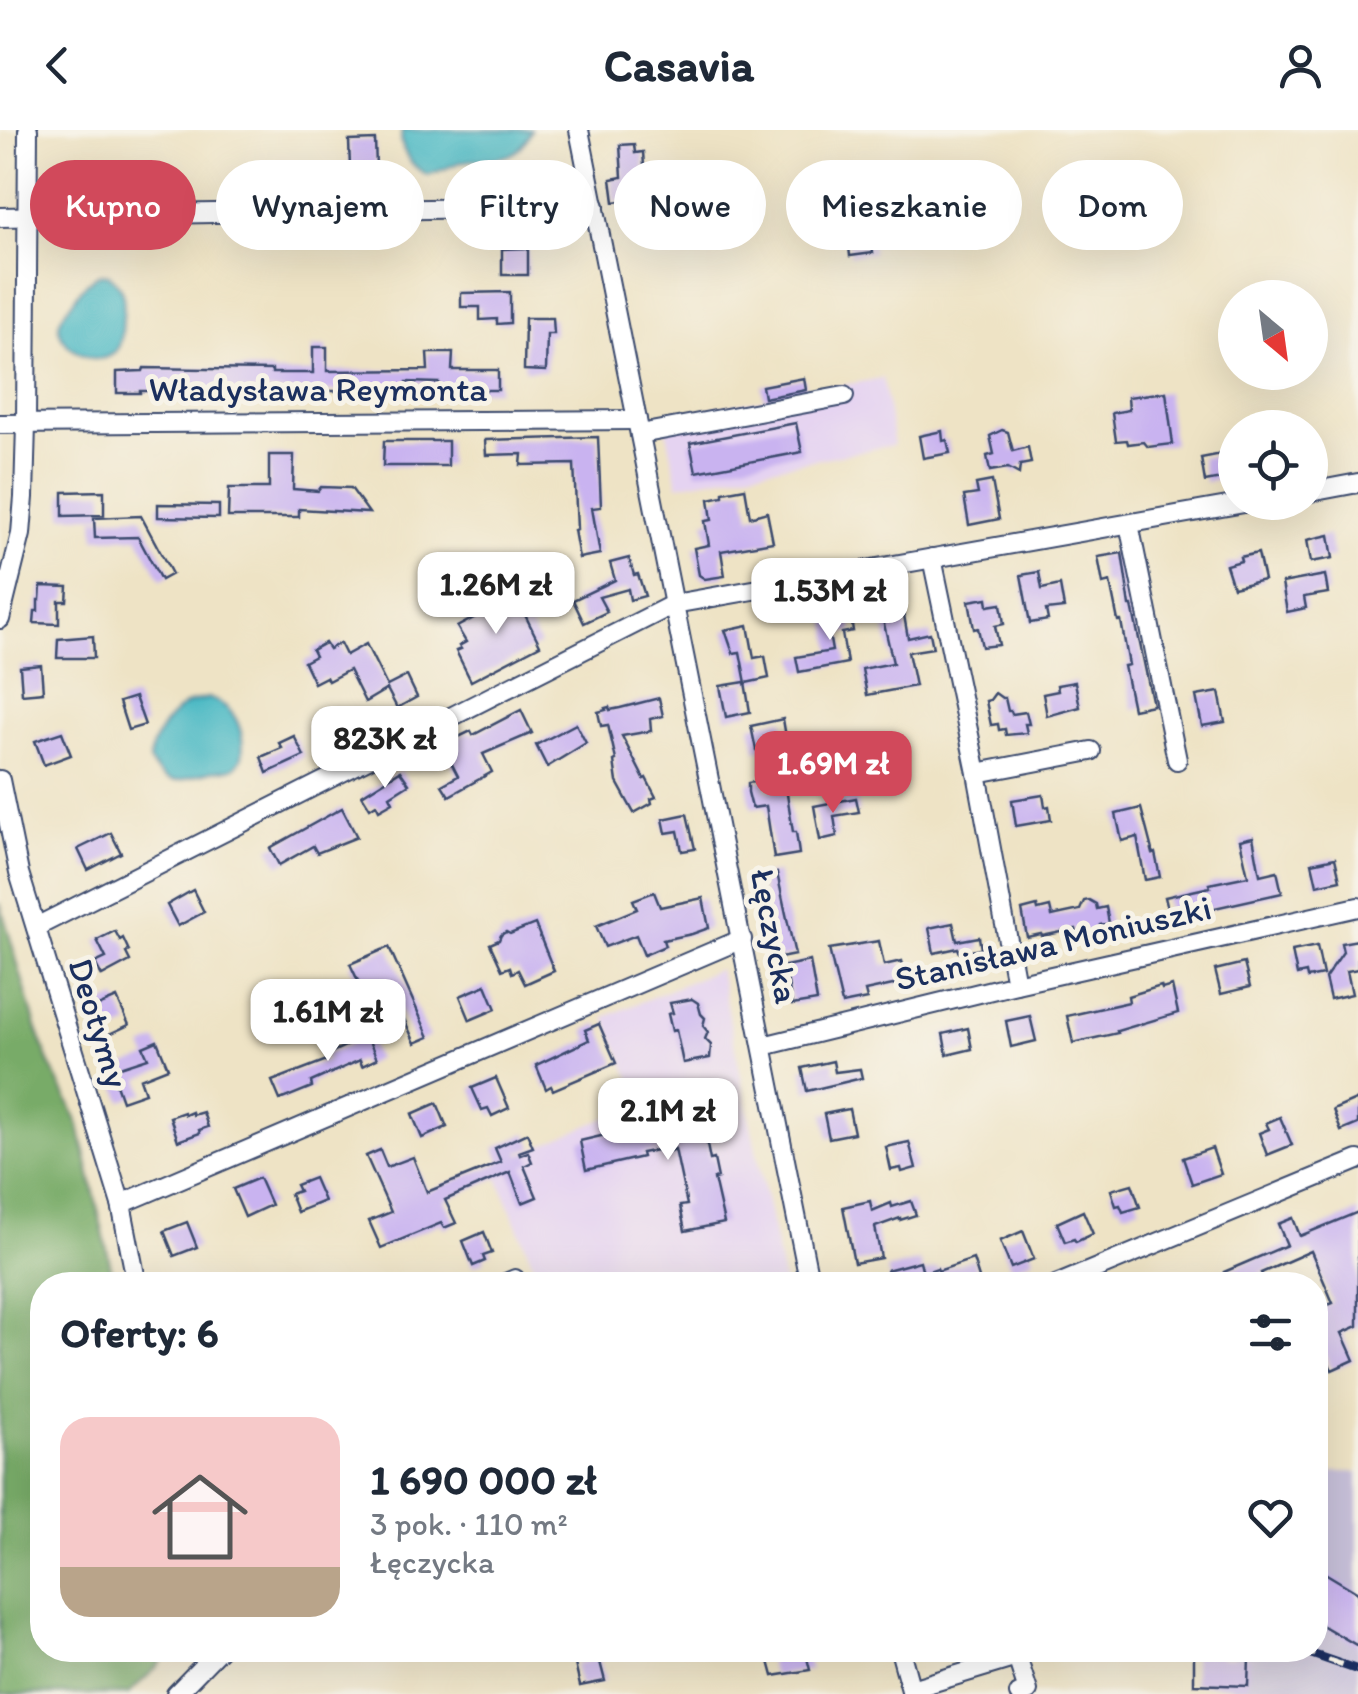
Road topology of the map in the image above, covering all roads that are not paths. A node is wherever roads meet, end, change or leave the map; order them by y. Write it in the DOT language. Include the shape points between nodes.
graph roads {
  1 [pos="28,130"];
  2 [pos="579,130"];
  3 [pos="595,206"];
  4 [pos="27,216"];
  5 [pos="0,217"];
  6 [pos="844,396"];
  7 [pos="0,424"];
  8 [pos="26,424"];
  9 [pos="638,427"];
  10 [pos="1358,483"];
  11 [pos="1328,489"];
  12 [pos="1218,508"];
  13 [pos="1130,524"];
  14 [pos="932,558"];
  15 [pos="674,604"];
  16 [pos="0,619"];
  17 [pos="1091,751"];
  18 [pos="1179,760"];
  19 [pos="977,773"];
  20 [pos="0,780"];
  21 [pos="1358,906"];
  22 [pos="36,927"];
  23 [pos="742,939"];
  24 [pos="1016,984"];
  25 [pos="763,1046"];
  26 [pos="1358,1160"];
  27 [pos="121,1204"];
  28 [pos="135,1272"];
  29 [pos="807,1272"];
  30 [pos="1087,1272"];
  31 [pos="205,1662"];
  32 [pos="903,1662"];
  33 [pos="1001,1662"];
  34 [pos="1018,1662"];
  35 [pos="912,1692"];
  36 [pos="176,1694"];
  37 [pos="1019,1694"];
  1 -- 4 [label="street"];
  2 -- 3 [label="street, Łęczycka"];
  3 -- 4 [label="street"];
  3 -- 9 [label="street, Łęczycka"];
  4 -- 5 [label="street"];
  4 -- 8 [label="street"];
  6 -- 9 [label="street, Władysława Reymonta"];
  7 -- 8 [label="street, Władysława Reymonta"];
  8 -- 9 [label="street, Władysława Reymonta"];
  8 -- 16 [label="street" via="21,534"];
  9 -- 15 [label="street, Łęczycka"];
  10 -- 11 [label="street"];
  12 -- 13 [label="street"];
  13 -- 14 [label="street"];
  13 -- 18 [label="street"];
  14 -- 15 [label="street"];
  14 -- 19 [label="street"];
  15 -- 22 [label="street"];
  15 -- 23 [label="street, Łęczycka"];
  17 -- 19 [label="street"];
  19 -- 24 [label="street"];
  20 -- 22 [label="street, Deotymy"];
  21 -- 24 [label="street, Stanisława Moniuszki"];
  22 -- 27 [label="street, Deotymy"];
  23 -- 25 [label="street, Łęczycka"];
  23 -- 27 [label="street"];
  24 -- 25 [label="street, Stanisława Moniuszki"];
  25 -- 29 [label="street, Łęczycka"];
  26 -- 30 [label="street"];
  27 -- 28 [label="street, Deotymy"];
  31 -- 36 [label="street"];
  32 -- 35 [label="street"];
  33 -- 35 [label="street"];
  34 -- 37 [label="street" via="1028,1691"];
}
